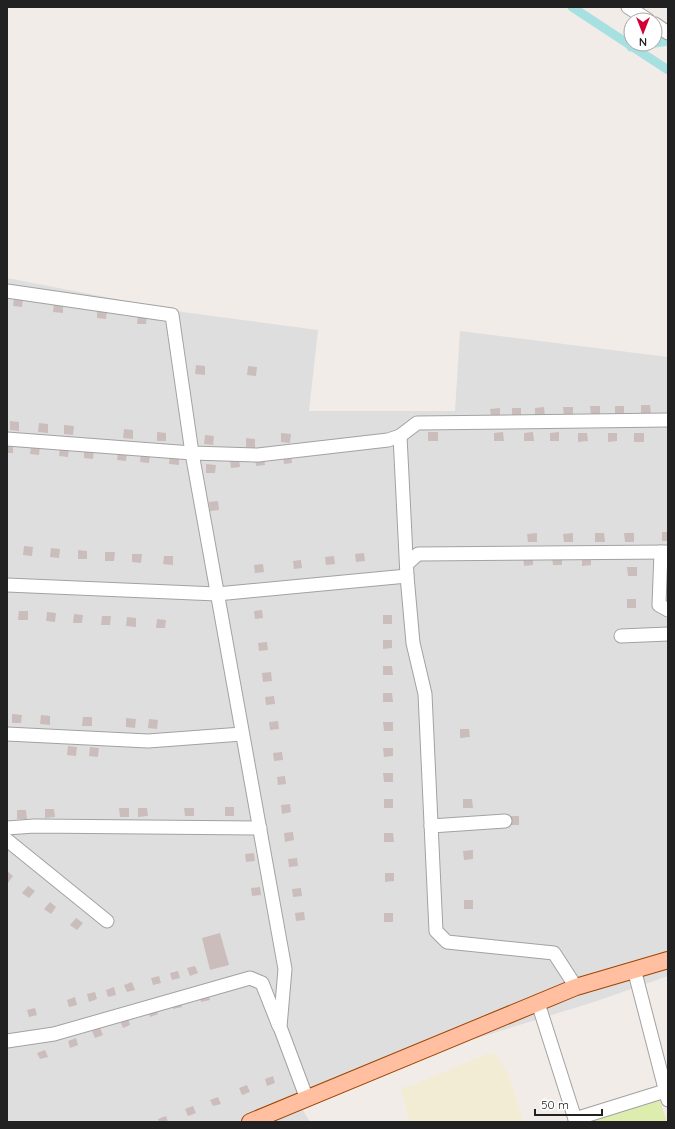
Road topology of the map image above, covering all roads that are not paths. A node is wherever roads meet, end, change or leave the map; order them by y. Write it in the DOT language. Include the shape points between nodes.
graph roads {
  1 [pos="7,291"];
  2 [pos="668,420"];
  3 [pos="400,436"];
  4 [pos="7,439"];
  5 [pos="192,452"];
  6 [pos="664,552"];
  7 [pos="407,570"];
  8 [pos="7,585"];
  9 [pos="217,594"];
  10 [pos="668,610"];
  11 [pos="668,634"];
  12 [pos="621,636"];
  13 [pos="7,734"];
  14 [pos="242,734"];
  15 [pos="505,821"];
  16 [pos="431,826"];
  17 [pos="7,828"];
  18 [pos="260,828"];
  19 [pos="7,840"];
  20 [pos="107,921"];
  21 [pos="668,960"];
  22 [pos="634,969"];
  23 [pos="576,987"];
  24 [pos="538,1003"];
  25 [pos="280,1027"];
  26 [pos="7,1041"];
  27 [pos="667,1095"];
  28 [pos="307,1099"];
  29 [pos="576,1120"];
  30 [pos="250,1122"];
  1 -- 5 [label="street" via="172,315"];
  2 -- 3 [label="street" via="417,424"];
  3 -- 5 [label="street" via="388,440 258,455"];
  3 -- 7 [label="street"];
  4 -- 5 [label="street"];
  5 -- 9 [label="street"];
  6 -- 7 [label="street" via="418,554"];
  6 -- 10 [label="street" via="659,606"];
  7 -- 9 [label="street"];
  7 -- 16 [label="street" via="413,643 425,694"];
  8 -- 9 [label="street"];
  9 -- 14 [label="street"];
  11 -- 12 [label="street"];
  13 -- 14 [label="street" via="148,741"];
  14 -- 18 [label="street"];
  15 -- 16 [label="street"];
  16 -- 23 [label="street" via="436,931 448,942 554,953"];
  17 -- 18 [label="street"];
  18 -- 25 [label="street" via="285,969"];
  19 -- 20 [label="street"];
  21 -- 22 [label="main road"];
  22 -- 23 [label="main road"];
  22 -- 27 [label="street"];
  23 -- 24 [label="main road"];
  24 -- 28 [label="main road"];
  24 -- 29 [label="street"];
  25 -- 26 [label="street" via="262,983 250,978 54,1034"];
  25 -- 28 [label="street"];
  27 -- 29 [label="street"];
  28 -- 30 [label="main road"];
}
